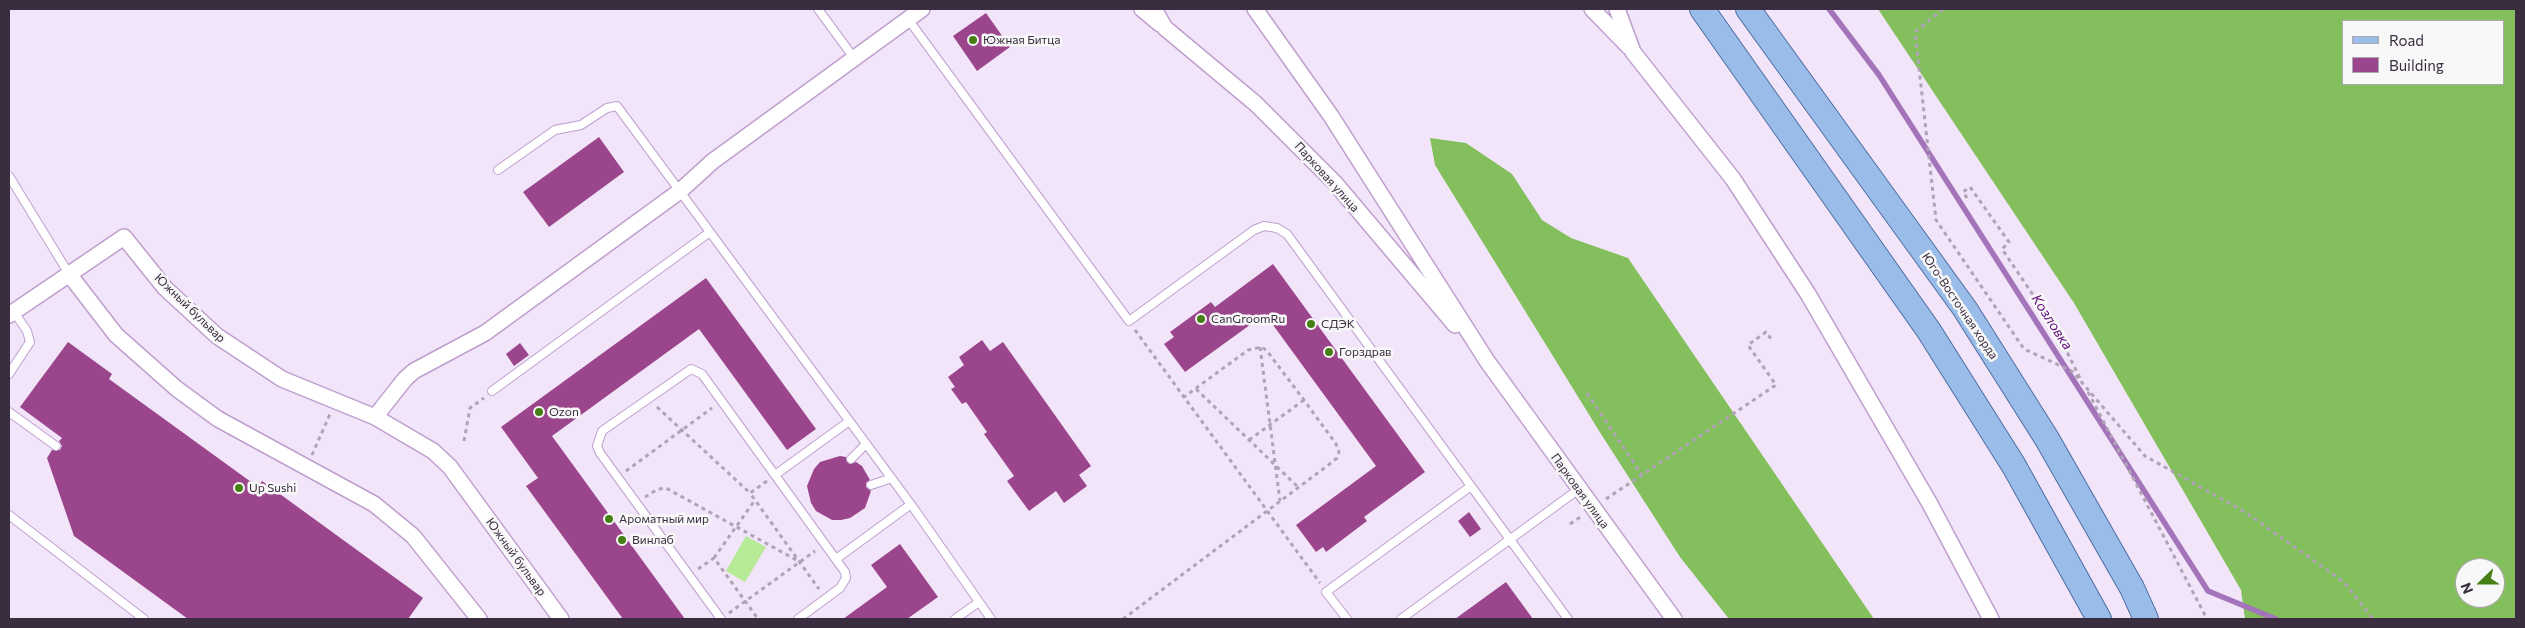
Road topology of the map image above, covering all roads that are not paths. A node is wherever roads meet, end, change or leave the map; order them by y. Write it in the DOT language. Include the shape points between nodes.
graph roads {
  1 [pos="818,9"];
  2 [pos="922,9"];
  3 [pos="1142,9"];
  4 [pos="1154,9"];
  5 [pos="1255,9"];
  6 [pos="1592,9"];
  7 [pos="1617,9"];
  8 [pos="1702,9"];
  9 [pos="1748,9"];
  10 [pos="908,19"];
  11 [pos="1165,28"];
  12 [pos="1634,52"];
  13 [pos="854,58"];
  14 [pos="498,170"];
  15 [pos="9,176"];
  16 [pos="680,191"];
  17 [pos="710,232"];
  18 [pos="69,274"];
  19 [pos="11,313"];
  20 [pos="1487,362"];
  21 [pos="9,374"];
  22 [pos="492,391"];
  23 [pos="9,412"];
  24 [pos="375,417"];
  25 [pos="848,422"];
  26 [pos="865,445"];
  27 [pos="56,446"];
  28 [pos="851,459"];
  29 [pos="775,475"];
  30 [pos="889,478"];
  31 [pos="871,484"];
  32 [pos="1471,486"];
  33 [pos="1579,489"];
  34 [pos="910,505"];
  35 [pos="9,515"];
  36 [pos="1510,539"];
  37 [pos="836,558"];
  38 [pos="2132,588"];
  39 [pos="979,602"];
  40 [pos="144,619"];
  41 [pos="480,619"];
  42 [pos="561,619"];
  43 [pos="721,619"];
  44 [pos="798,619"];
  45 [pos="955,619"];
  46 [pos="991,619"];
  47 [pos="1346,619"];
  48 [pos="1401,619"];
  49 [pos="1568,619"];
  50 [pos="1674,619"];
  51 [pos="1991,619"];
  52 [pos="2099,619"];
  53 [pos="2146,619"];
  54 [pos="2150,619"];
  1 -- 13 [label="lane"];
  2 -- 10 [label="street"];
  3 -- 11 [label="street"];
  4 -- 11 [label="street, Парковая улица"];
  5 -- 20 [label="street, Парковая улица" via="1331,116"];
  6 -- 12 [label="street"];
  7 -- 12 [label="street"];
  8 -- 52 [label="main road" via="1929,331 2014,466"];
  9 -- 38 [label="main road, Юго-Восточная хорда" via="1965,309 2047,439"];
  10 -- 13 [label="street"];
  10 -- 32 [label="lane" via="1129,321 1254,230 1264,226 1277,228 1287,234"];
  11 -- 20 [label="street, Парковая улица" via="1293,138"];
  12 -- 51 [label="street" via="1733,179 1808,294 1930,504"];
  13 -- 16 [label="street" via="713,161"];
  14 -- 16 [label="lane" via="554,130 581,125 612,105 622,110"];
  15 -- 18 [label="lane"];
  16 -- 17 [label="lane"];
  16 -- 24 [label="street" via="486,333 414,371"];
  17 -- 22 [label="lane"];
  17 -- 25 [label="lane"];
  18 -- 19 [label="street"];
  18 -- 24 [label="street, Южный бульвар" via="124,237 165,288 216,336 282,379"];
  18 -- 41 [label="street" via="116,335 177,389 218,419 374,504 413,536"];
  19 -- 21 [label="lane" via="30,337 30,342"];
  20 -- 33 [label="street, Парковая улица"];
  23 -- 27 [label="lane"];
  24 -- 42 [label="street, Южный бульвар" via="433,451 450,467"];
  25 -- 26 [label="lane"];
  25 -- 29 [label="lane"];
  26 -- 28 [label="lane"];
  26 -- 30 [label="lane"];
  29 -- 37 [label="lane"];
  29 -- 43 [label="lane" via="702,374 691,369 602,431 598,438 600,453"];
  30 -- 31 [label="lane"];
  30 -- 34 [label="lane"];
  32 -- 36 [label="lane"];
  32 -- 47 [label="lane" via="1326,592"];
  33 -- 36 [label="lane"];
  33 -- 50 [label="street, Парковая улица"];
  34 -- 37 [label="lane"];
  34 -- 39 [label="lane"];
  35 -- 40 [label="lane"];
  36 -- 48 [label="lane"];
  36 -- 49 [label="lane"];
  37 -- 44 [label="lane" via="846,578 840,588"];
  38 -- 53 [label="main road, Юго-Восточная хорда"];
  38 -- 54 [label="main road"];
  39 -- 45 [label="lane"];
  39 -- 46 [label="lane"];
}
